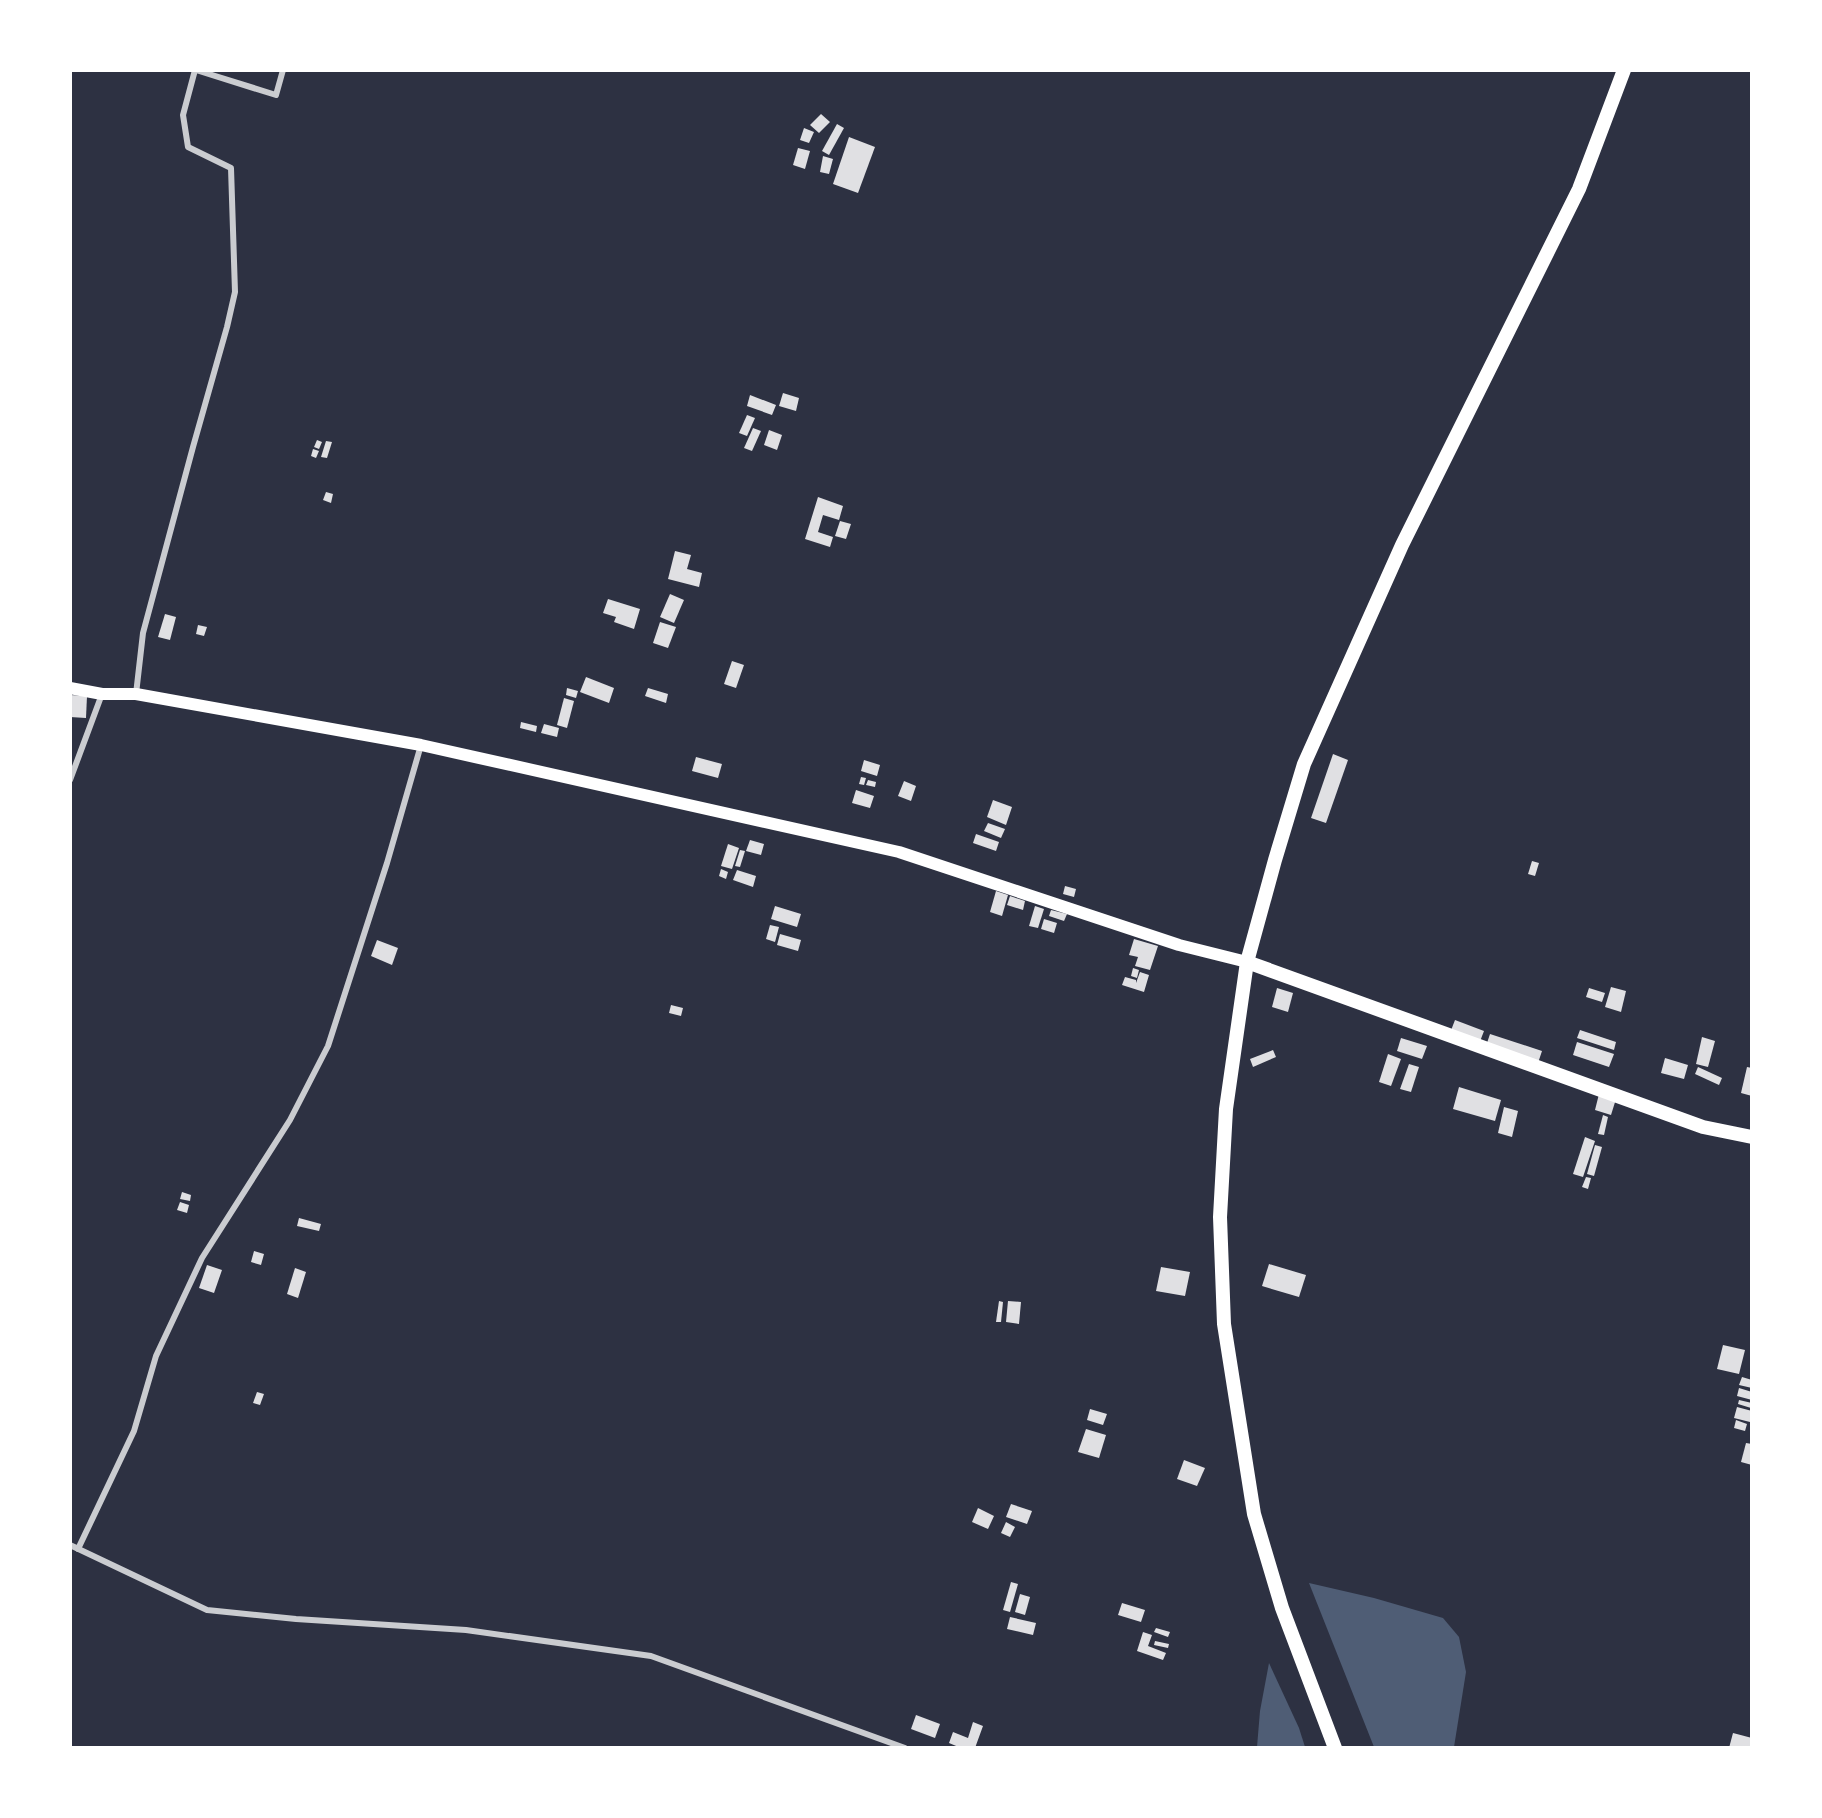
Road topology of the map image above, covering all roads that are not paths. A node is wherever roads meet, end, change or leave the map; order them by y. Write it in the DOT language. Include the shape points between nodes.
graph roads {
  1 [pos="196,70"];
  2 [pos="283,70"];
  3 [pos="1624,70"];
  4 [pos="70,688"];
  5 [pos="102,694"];
  6 [pos="136,694"];
  7 [pos="421,745"];
  8 [pos="70,780"];
  9 [pos="1247,962"];
  10 [pos="1752,1137"];
  11 [pos="70,1545"];
  12 [pos="78,1549"];
  13 [pos="905,1748"];
  14 [pos="1335,1748"];
  1 -- 2 [label="street" via="276,95"];
  1 -- 6 [label="street" via="183,115 184,126 188,147 231,168 234,292 143,633"];
  3 -- 9 [label="main road" via="1579,189 1402,545 1304,764"];
  4 -- 5 [label="main road"];
  5 -- 6 [label="main road"];
  5 -- 8 [label="street"];
  6 -- 7 [label="main road"];
  7 -- 9 [label="main road" via="899,852 1179,945"];
  7 -- 12 [label="street" via="328,1046 290,1120 201,1258 156,1356 134,1431"];
  9 -- 10 [label="main road" via="1703,1126"];
  9 -- 14 [label="main road" via="1226,1109 1220,1217 1224,1324 1254,1514 1282,1608"];
  11 -- 12 [label="street"];
  12 -- 13 [label="street" via="207,1610 466,1630 651,1656"];
}
